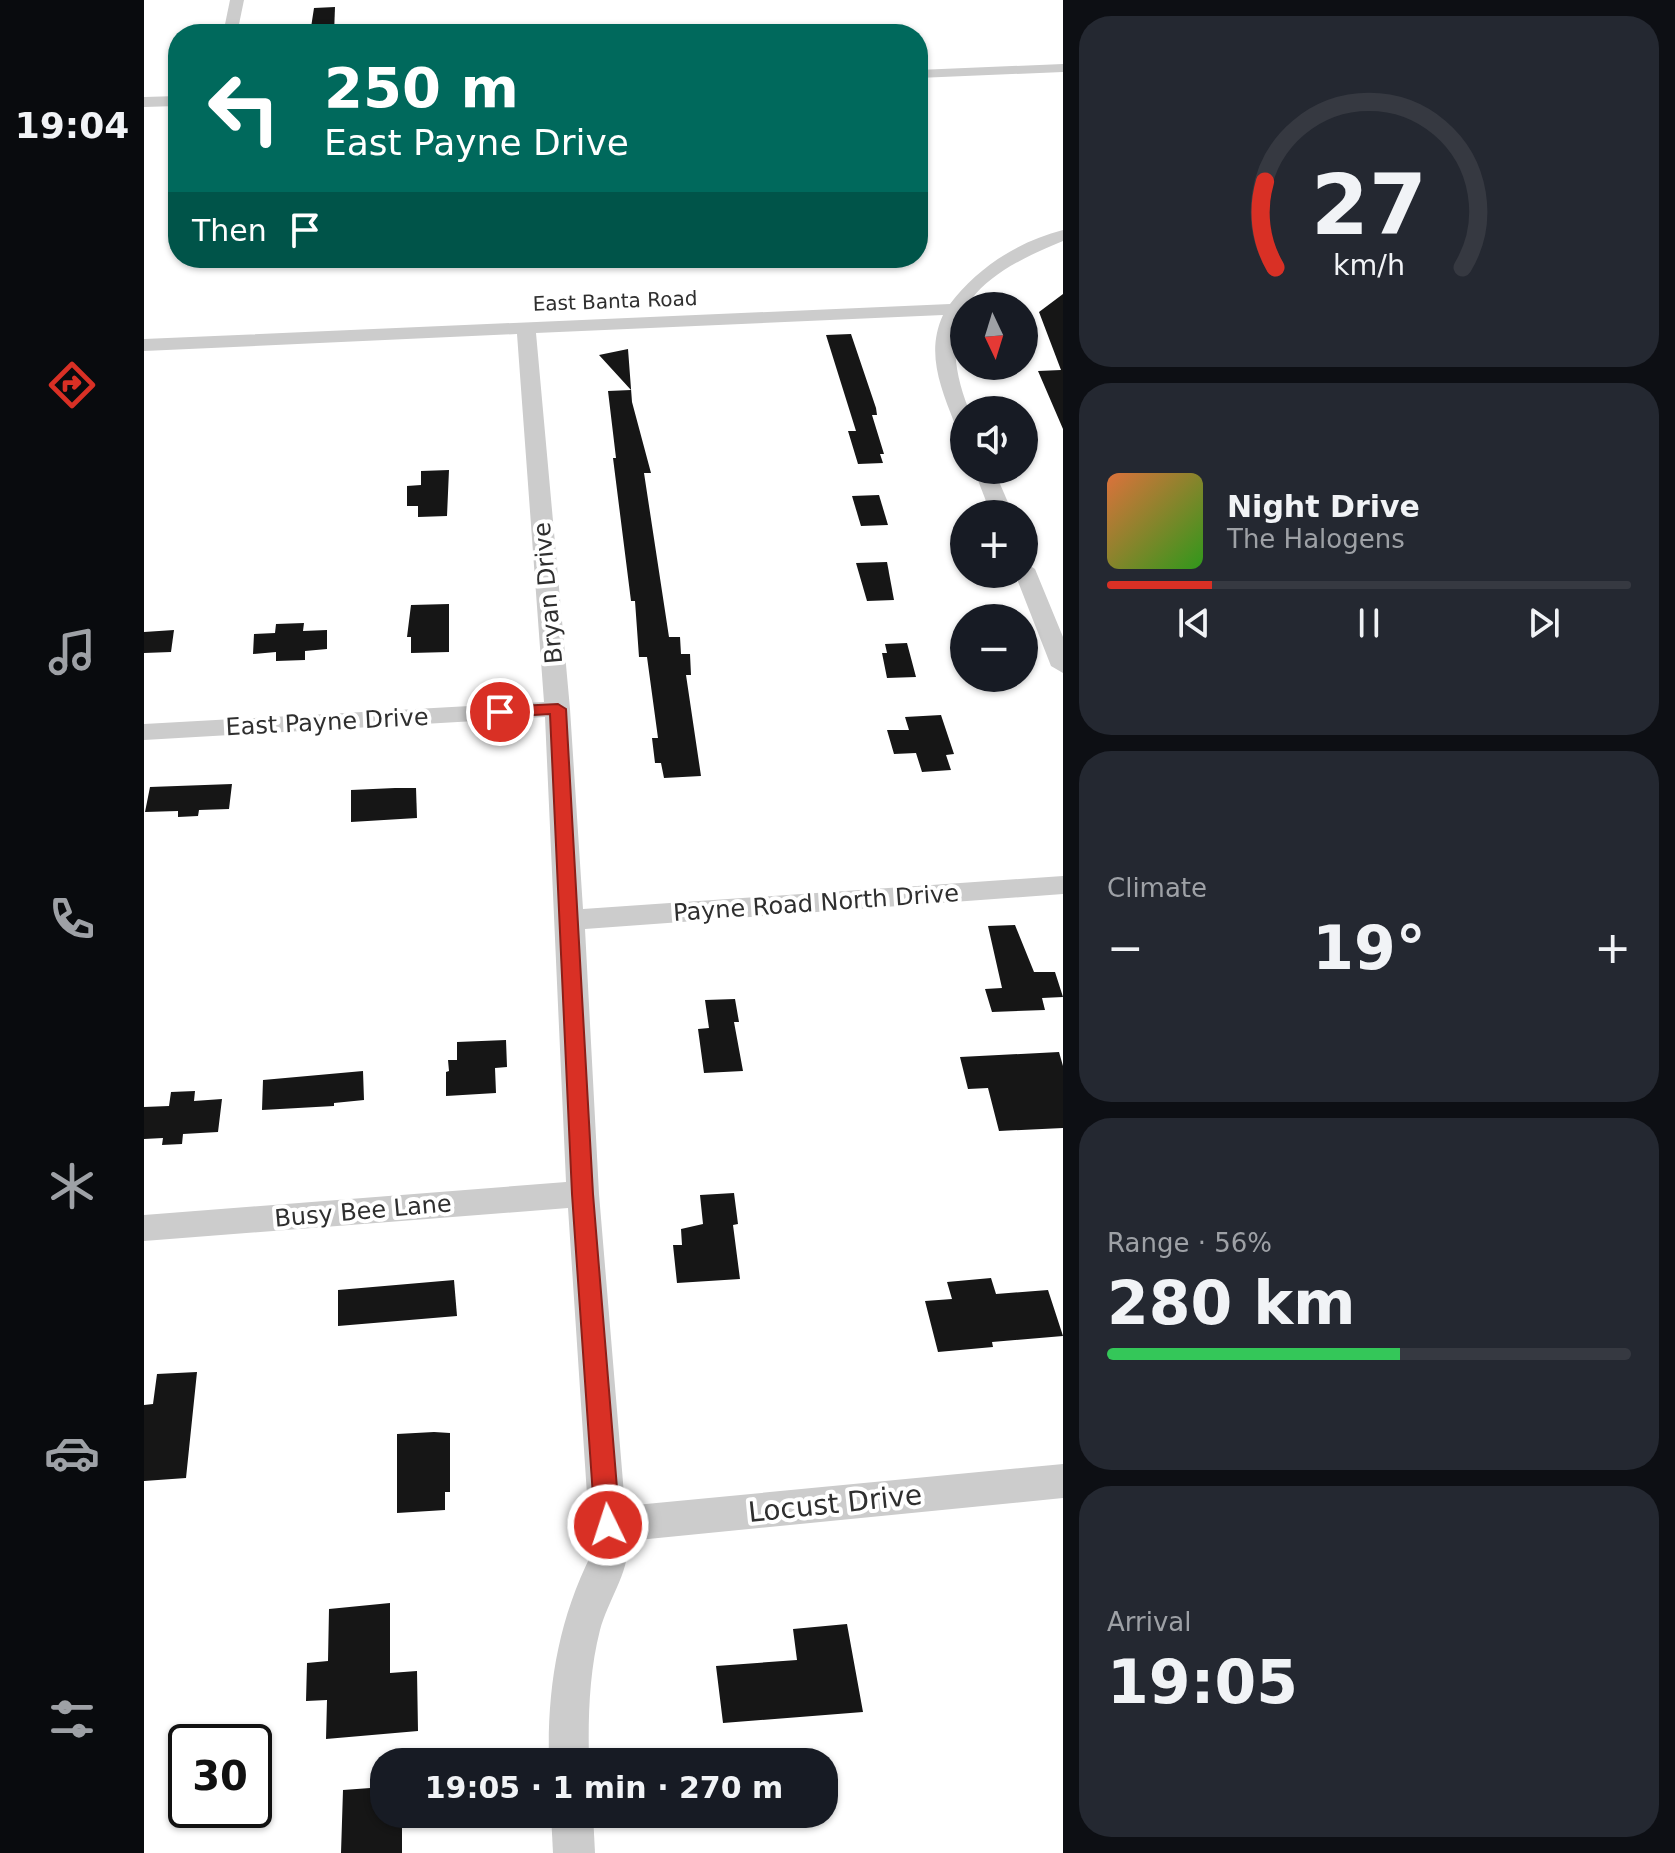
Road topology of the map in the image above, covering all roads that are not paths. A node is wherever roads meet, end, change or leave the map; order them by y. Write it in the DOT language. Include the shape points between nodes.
graph roads {
  1 [pos="237,0"];
  2 [pos="232,24"];
  3 [pos="1063,68"];
  4 [pos="928,74"];
  5 [pos="168,101"];
  6 [pos="144,102"];
  7 [pos="1063,235"];
  8 [pos="972,292"];
  9 [pos="950,309"];
  10 [pos="950,322"];
  11 [pos="526,327"];
  12 [pos="144,345"];
  13 [pos="954,396"];
  14 [pos="1032,588"];
  15 [pos="1063,666"];
  16 [pos="558,709"];
  17 [pos="144,732"];
  18 [pos="1063,885"];
  19 [pos="569,920"];
  20 [pos="583,1194"];
  21 [pos="144,1228"];
  22 [pos="1063,1481"];
  23 [pos="608,1525"];
  24 [pos="569,1748"];
  25 [pos="573,1828"];
  26 [pos="574,1853"];
  1 -- 2 [label="street"];
  3 -- 4 [label="street"];
  5 -- 6 [label="street"];
  7 -- 8 [label="street" via="996,268"];
  9 -- 11 [label="street, East Banta Road"];
  10 -- 13 [label="street" via="942,363"];
  11 -- 12 [label="street, East Banta Road"];
  11 -- 16 [label="street, Bryan Drive"];
  14 -- 15 [label="street"];
  16 -- 17 [label="street, East Payne Drive"];
  16 -- 19 [label="street, Bryan Drive"];
  18 -- 19 [label="street, Payne Road North Drive"];
  19 -- 20 [label="street, Bryan Drive"];
  20 -- 21 [label="street, Busy Bee Lane"];
  20 -- 23 [label="street, Bryan Drive"];
  22 -- 23 [label="street, Locust Drive"];
  23 -- 24 [label="street, Bryan Drive" via="610,1557 584,1615 570,1680"];
  25 -- 26 [label="street"];
}
